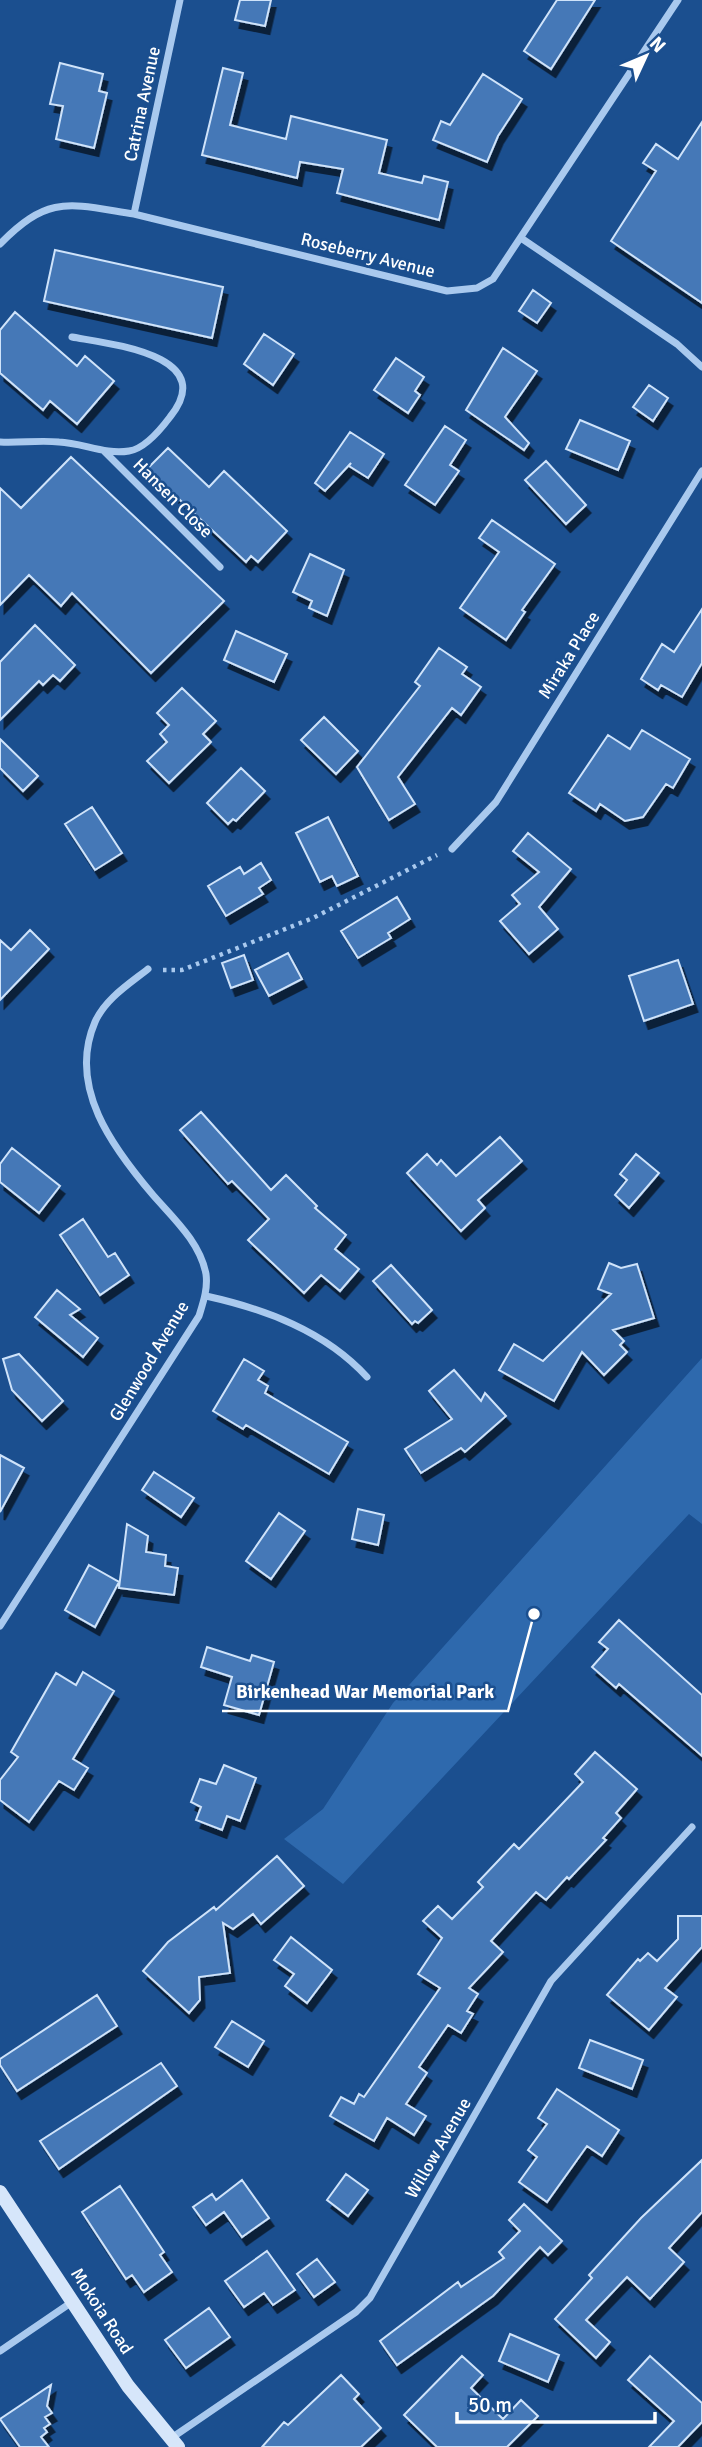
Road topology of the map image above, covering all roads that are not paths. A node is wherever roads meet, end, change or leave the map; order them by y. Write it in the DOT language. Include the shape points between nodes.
graph roads {
  1 [pos="180,0"];
  2 [pos="678,0"];
  3 [pos="134,214"];
  4 [pos="522,238"];
  5 [pos="0,244"];
  6 [pos="72,337"];
  7 [pos="702,367"];
  8 [pos="0,442"];
  9 [pos="104,451"];
  10 [pos="702,471"];
  11 [pos="220,567"];
  12 [pos="452,849"];
  13 [pos="148,969"];
  14 [pos="206,1296"];
  15 [pos="367,1377"];
  16 [pos="0,1626"];
  17 [pos="692,1827"];
  18 [pos="0,2192"];
  19 [pos="72,2302"];
  20 [pos="0,2351"];
  21 [pos="174,2443"];
  1 -- 3 [label="street, Catrina Avenue"];
  2 -- 4 [label="street, Roseberry Avenue"];
  3 -- 4 [label="street, Roseberry Avenue" via="447,290 477,288 493,279"];
  3 -- 5 [label="street, Roseberry Avenue" via="50,207 24,219"];
  4 -- 7 [label="street" via="677,344"];
  6 -- 9 [label="street, Hansen Close" via="168,361 180,376 181,393 174,412 159,430 132,451"];
  8 -- 9 [label="street, Hansen Close" via="60,442"];
  9 -- 11 [label="street, Hansen Close"];
  10 -- 12 [label="street, Miraka Place" via="496,802"];
  13 -- 14 [label="street, Glenwood Avenue" via="116,994 95,1021 86,1061 93,1107 119,1155 193,1241 206,1274"];
  14 -- 15 [label="street" via="255,1307 307,1331"];
  14 -- 16 [label="street, Glenwood Avenue" via="198,1316"];
  17 -- 21 [label="street, Willow Avenue" via="551,1981 370,2298"];
  18 -- 19 [label="main road, Mokoia Road"];
  19 -- 20 [label="street"];
  19 -- 21 [label="main road, Mokoia Road" via="128,2386"];
}
